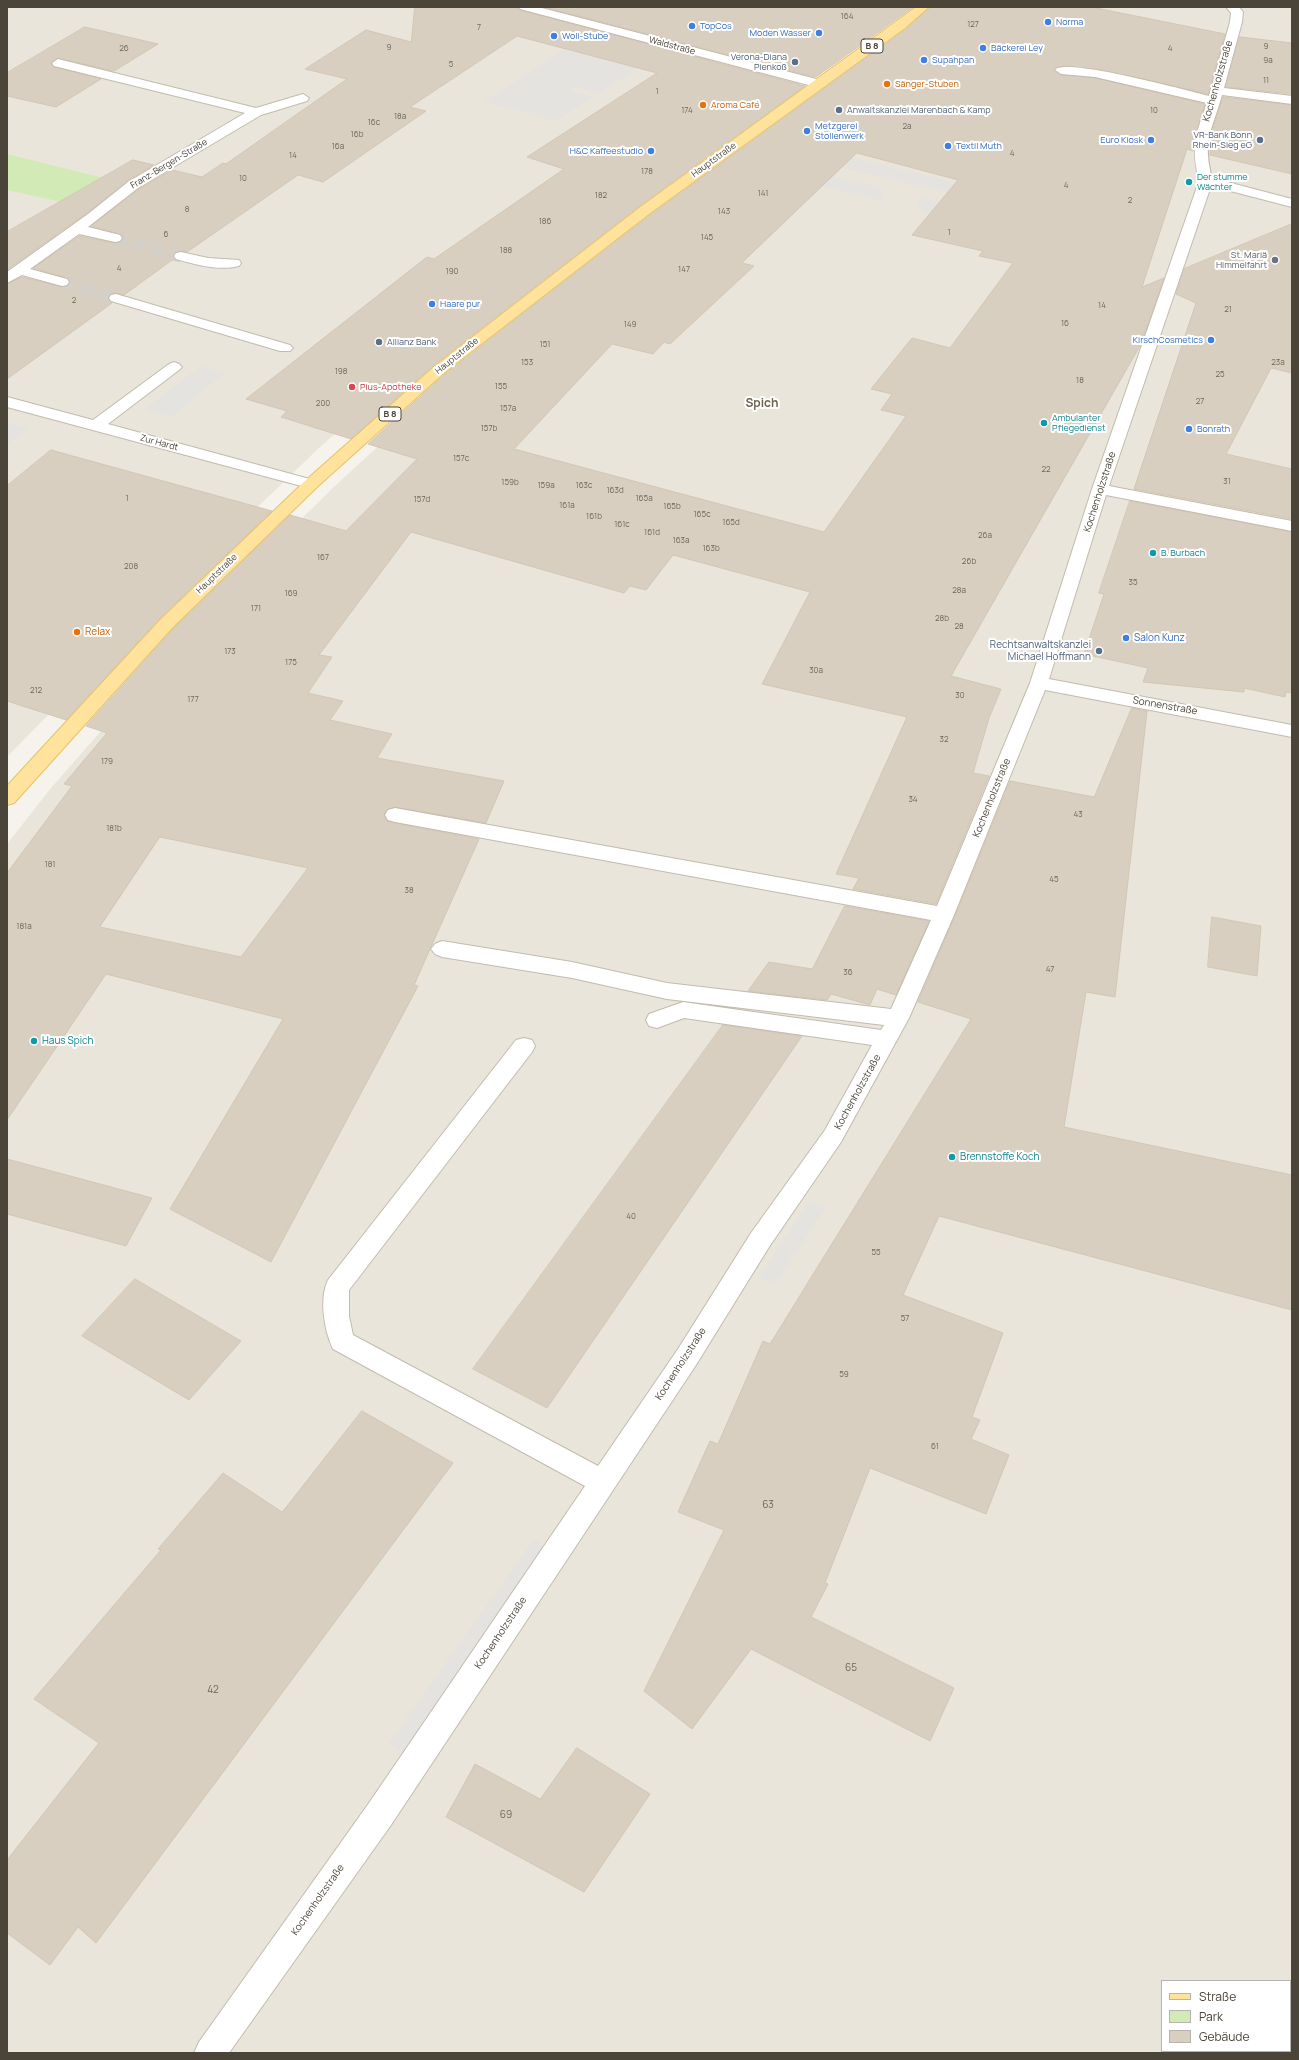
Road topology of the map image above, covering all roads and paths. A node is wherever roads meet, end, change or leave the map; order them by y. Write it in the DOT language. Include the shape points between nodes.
graph roads {
  1 [pos="524,7"];
  2 [pos="923,7"];
  3 [pos="1232,7"];
  4 [pos="58,63"];
  5 [pos="1061,70"];
  6 [pos="820,84"];
  7 [pos="1215,96"];
  8 [pos="303,98"];
  9 [pos="1292,100"];
  10 [pos="256,112"];
  11 [pos="1206,181"];
  12 [pos="1292,203"];
  13 [pos="77,229"];
  14 [pos="115,238"];
  15 [pos="182,256"];
  16 [pos="234,263"];
  17 [pos="19,270"];
  18 [pos="7,279"];
  19 [pos="62,282"];
  20 [pos="116,298"];
  21 [pos="285,348"];
  22 [pos="174,367"];
  23 [pos="7,402"];
  24 [pos="96,426"];
  25 [pos="311,484"];
  26 [pos="1100,489"];
  27 [pos="1292,526"];
  28 [pos="1038,684"];
  29 [pos="1292,731"];
  30 [pos="7,798"];
  31 [pos="395,815"];
  32 [pos="944,914"];
  33 [pos="442,949"];
  34 [pos="898,1018"];
  35 [pos="657,1020"];
  36 [pos="887,1039"];
  37 [pos="524,1046"];
  38 [pos="602,1482"];
  39 [pos="210,2053"];
  1 -- 6 [label="street, Waldstraße"];
  2 -- 6 [label="main road, Hauptstraße / B 8"];
  3 -- 7 [label="street, Kochenholzstraße" via="1237,12 1236,22"];
  4 -- 10 [label="street"];
  5 -- 7 [label="street" via="1095,73"];
  6 -- 25 [label="main road, Hauptstraße / B 8" via="644,211 494,325 440,369"];
  7 -- 9 [label="street"];
  7 -- 11 [label="street, Kochenholzstraße" via="1201,139 1201,161"];
  8 -- 10 [label="street, Franz-Bergen-Straße"];
  10 -- 13 [label="street, Franz-Bergen-Straße" via="133,185"];
  11 -- 12 [label="street"];
  11 -- 26 [label="street, Kochenholzstraße"];
  13 -- 14 [label="street"];
  13 -- 17 [label="street, Franz-Bergen-Straße"];
  15 -- 16 [label="street" via="210,263"];
  17 -- 18 [label="street, Franz-Bergen-Straße"];
  17 -- 19 [label="street"];
  20 -- 21 [label="street"];
  22 -- 24 [label="street"];
  23 -- 24 [label="street, Zur Hardt"];
  24 -- 25 [label="street, Zur Hardt"];
  25 -- 30 [label="main road, Hauptstraße / B 8" via="166,624"];
  26 -- 27 [label="street"];
  26 -- 28 [label="street, Kochenholzstraße"];
  28 -- 29 [label="street, Sonnenstraße"];
  28 -- 32 [label="street, Kochenholzstraße"];
  31 -- 32 [label="street"];
  32 -- 34 [label="street, Kochenholzstraße"];
  33 -- 34 [label="street" via="572,970 667,991"];
  34 -- 36 [label="street, Kochenholzstraße"];
  35 -- 36 [label="street" via="683,1010"];
  36 -- 38 [label="street, Kochenholzstraße" via="833,1136 760,1240 687,1357"];
  37 -- 38 [label="street" via="338,1287 338,1322 342,1341"];
  38 -- 39 [label="street, Kochenholzstraße" via="380,1814"];
}
